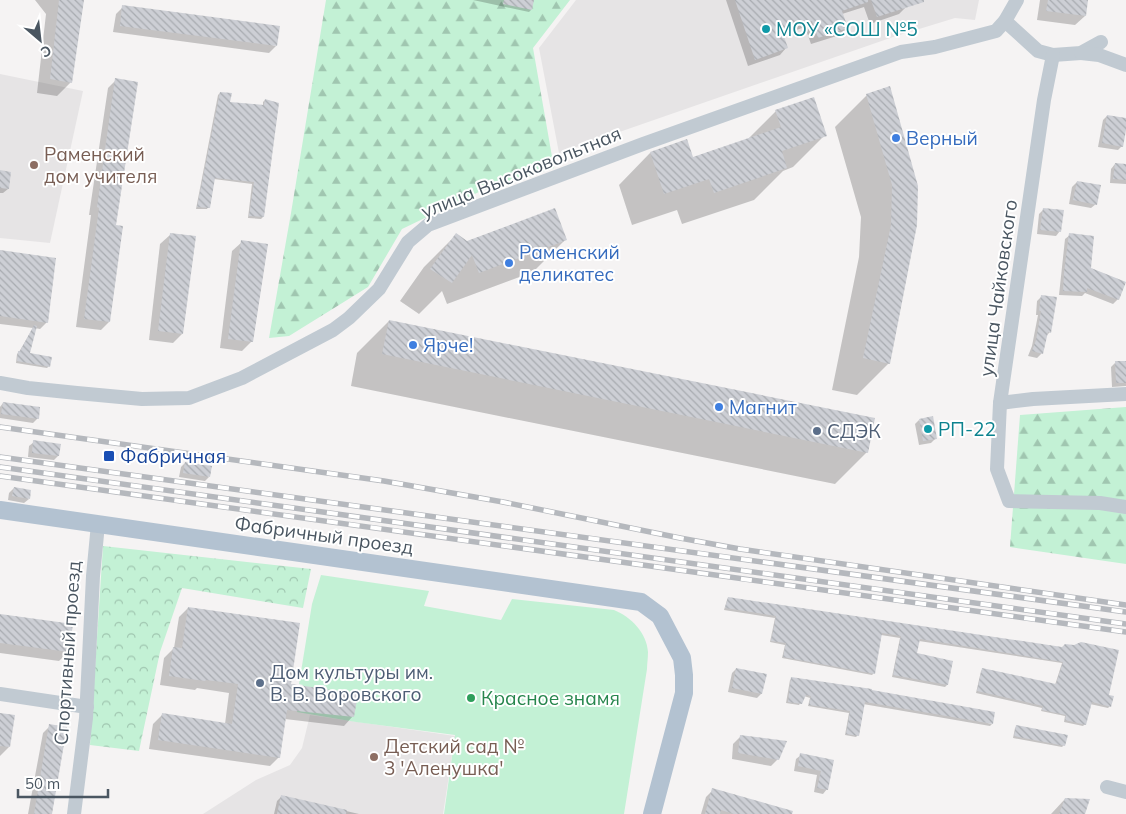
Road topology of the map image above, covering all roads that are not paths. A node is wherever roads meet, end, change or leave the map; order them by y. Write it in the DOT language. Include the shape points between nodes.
graph roads {
  1 [pos="1017,0"];
  2 [pos="1005,21"];
  3 [pos="1100,42"];
  4 [pos="1081,52"];
  5 [pos="1053,55"];
  6 [pos="1126,65"];
  7 [pos="0,383"];
  8 [pos="1126,394"];
  9 [pos="1000,403"];
  10 [pos="1126,507"];
  11 [pos="0,510"];
  12 [pos="98,524"];
  13 [pos="0,694"];
  14 [pos="87,707"];
  15 [pos="1107,787"];
  16 [pos="1126,792"];
  17 [pos="74,814"];
  18 [pos="652,814"];
  1 -- 2 [label="street"];
  2 -- 5 [label="street" via="1038,51"];
  2 -- 7 [label="street, улица Высоковольтная" via="996,31 901,52 428,225 408,242 379,289 333,330 242,378 189,398 142,399 77,394"];
  3 -- 4 [label="street"];
  4 -- 5 [label="street"];
  4 -- 6 [label="street"];
  5 -- 9 [label="street, улица Чайковского"];
  8 -- 9 [label="street, улица Чайковского"];
  9 -- 10 [label="street" via="997,469 1008,501 1100,503"];
  11 -- 12 [label="main road, Фабричный проезд"];
  12 -- 14 [label="street, Спортивный проезд"];
  12 -- 18 [label="main road, Фабричный проезд" via="641,602 660,616 682,658 684,675 684,693"];
  13 -- 14 [label="street"];
  14 -- 17 [label="street, Спортивный проезд"];
  15 -- 16 [label="street"];
}
